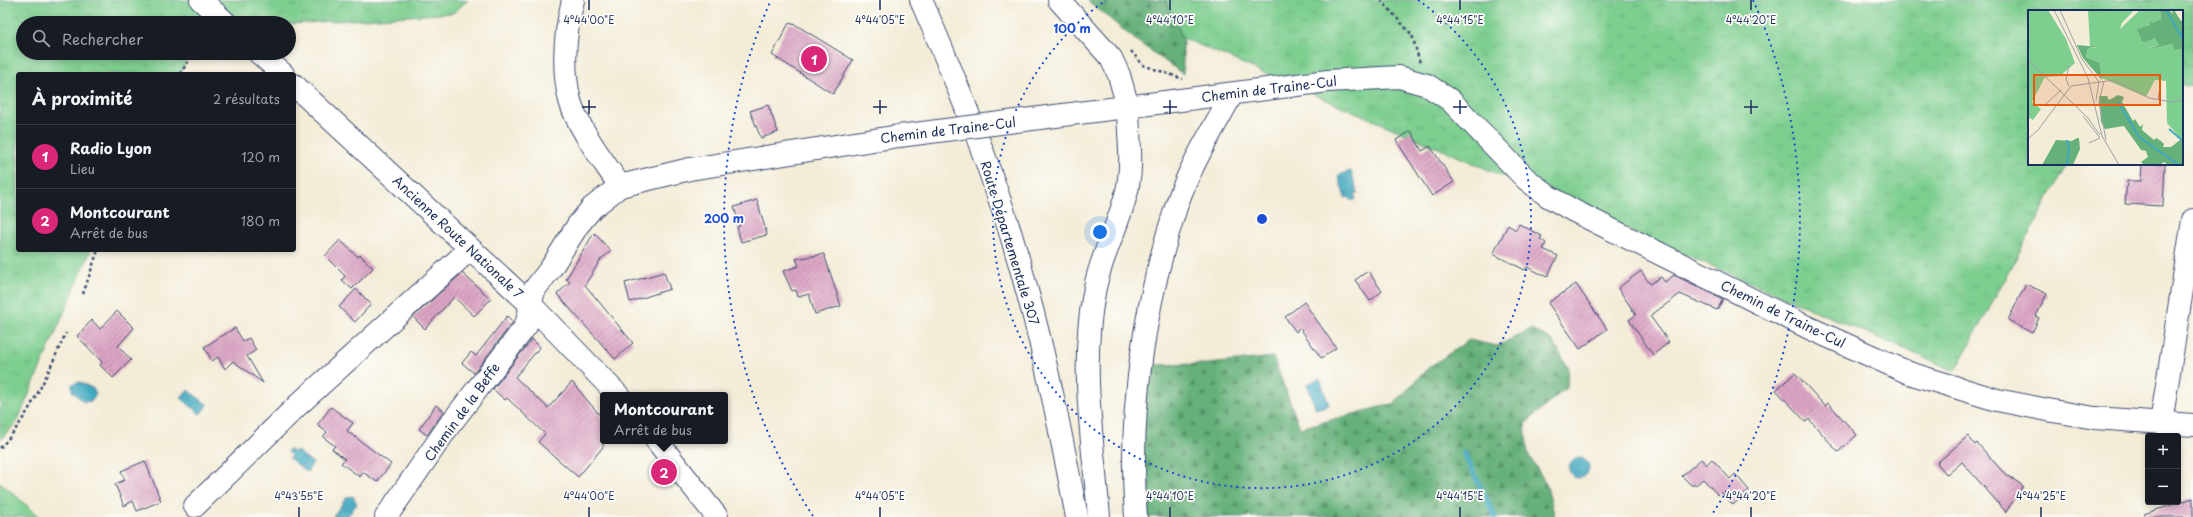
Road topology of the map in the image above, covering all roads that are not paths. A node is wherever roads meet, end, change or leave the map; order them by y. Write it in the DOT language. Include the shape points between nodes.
graph roads {
  1 [pos="201,0"];
  2 [pos="573,0"];
  3 [pos="921,0"];
  4 [pos="1058,0"];
  5 [pos="218,16"];
  6 [pos="267,60"];
  7 [pos="280,72"];
  8 [pos="296,87"];
  9 [pos="1232,94"];
  10 [pos="1128,107"];
  11 [pos="620,186"];
  12 [pos="2193,220"];
  13 [pos="470,249"];
  14 [pos="530,304"];
  15 [pos="615,392"];
  16 [pos="2161,423"];
  17 [pos="2193,425"];
  18 [pos="659,444"];
  19 [pos="195,506"];
  20 [pos="386,517"];
  21 [pos="717,517"];
  22 [pos="1077,517"];
  23 [pos="1099,517"];
  24 [pos="1136,517"];
  1 -- 5 [label="street"];
  2 -- 11 [label="street" via="567,24 565,69 570,102 588,137"];
  3 -- 22 [label="street, Route Départementale 307" via="963,97 1024,279 1048,375"];
  4 -- 10 [label="street" via="1111,58"];
  6 -- 7 [label="street"];
  8 -- 13 [label="street, Ancienne Route Nationale 7"];
  9 -- 10 [label="street, Chemin de Traine-Cul"];
  9 -- 16 [label="street, Chemin de Traine-Cul" via="1373,77 1399,77 1427,84 1450,100 1515,169 1548,196 1807,327 1909,373 1997,400 2095,418"];
  9 -- 24 [label="street" via="1177,204 1158,270 1144,340 1134,416 1133,468"];
  10 -- 11 [label="street, Chemin de Traine-Cul, bridge" via="899,136 690,170"];
  10 -- 23 [label="street" via="1132,159 1128,187 1094,292 1088,344 1090,418"];
  11 -- 14 [label="street, Chemin de Traine-Cul" via="592,208 578,225 552,268 534,290"];
  12 -- 16 [label="street"];
  13 -- 14 [label="street, Ancienne Route Nationale 7"];
  13 -- 19 [label="street" via="298,405"];
  14 -- 15 [label="street, Ancienne Route Nationale 7"];
  14 -- 20 [label="street, Chemin de la Beffe" via="526,326 448,427"];
  16 -- 17 [label="street, Chemin de Traine-Cul"];
  18 -- 21 [label="street"];
}
